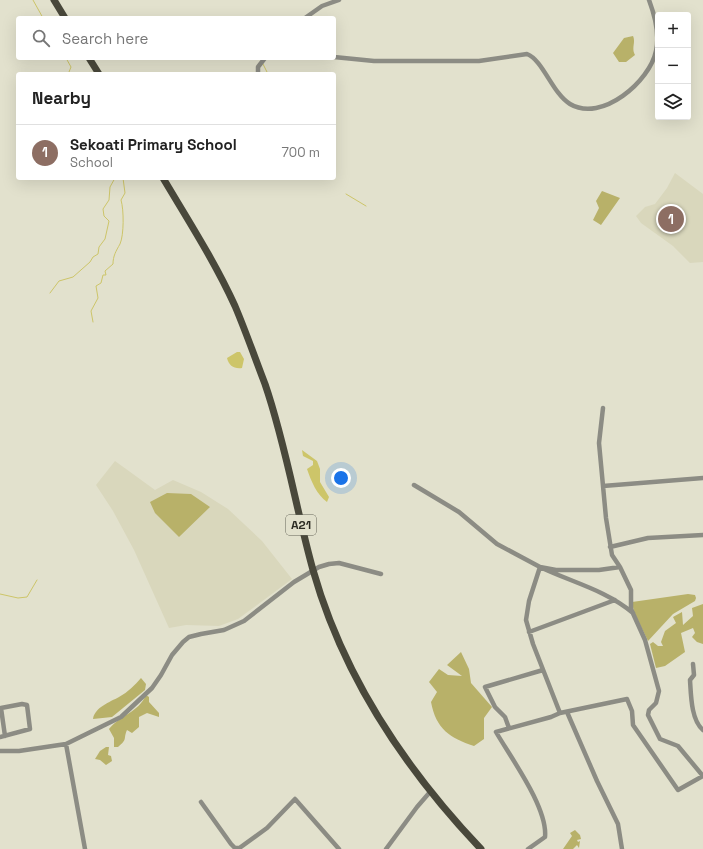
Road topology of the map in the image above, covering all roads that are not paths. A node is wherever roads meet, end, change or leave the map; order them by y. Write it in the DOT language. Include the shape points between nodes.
graph roads {
  1 [pos="54,0"];
  2 [pos="339,0"];
  3 [pos="650,0"];
  4 [pos="64,16"];
  5 [pos="308,16"];
  6 [pos="336,57"];
  7 [pos="90,60"];
  8 [pos="263,60"];
  9 [pos="98,72"];
  10 [pos="258,72"];
  11 [pos="164,180"];
  12 [pos="603,408"];
  13 [pos="703,478"];
  14 [pos="414,485"];
  15 [pos="603,486"];
  16 [pos="703,535"];
  17 [pos="610,547"];
  18 [pos="540,567"];
  19 [pos="620,567"];
  20 [pos="313,572"];
  21 [pos="381,574"];
  22 [pos="615,600"];
  23 [pos="633,613"];
  24 [pos="529,632"];
  25 [pos="693,664"];
  26 [pos="543,670"];
  27 [pos="567,712"];
  28 [pos="560,713"];
  29 [pos="509,728"];
  30 [pos="703,730"];
  31 [pos="3,736"];
  32 [pos="66,744"];
  33 [pos="0,751"];
  34 [pos="703,776"];
  35 [pos="430,792"];
  36 [pos="201,802"];
  37 [pos="85,849"];
  38 [pos="240,849"];
  39 [pos="339,849"];
  40 [pos="386,849"];
  41 [pos="481,849"];
  42 [pos="528,849"];
  43 [pos="622,849"];
  1 -- 4 [label="main road"];
  2 -- 5 [label="street" via="322,6"];
  3 -- 6 [label="street" via="657,25 657,50 654,58 647,72 622,96 597,108 575,107 566,101 554,88 536,60 527,54 480,61 374,61"];
  7 -- 9 [label="main road"];
  8 -- 10 [label="street" via="258,67"];
  11 -- 20 [label="main road, A21" via="220,277 248,338 277,424"];
  12 -- 15 [label="street" via="599,443"];
  13 -- 15 [label="street"];
  14 -- 18 [label="street" via="459,512 497,544"];
  15 -- 17 [label="street"];
  16 -- 17 [label="street" via="648,538"];
  17 -- 19 [label="street"];
  18 -- 19 [label="street" via="556,570"];
  18 -- 22 [label="street"];
  18 -- 24 [label="street" via="529,601 526,620"];
  19 -- 23 [label="street" via="631,590"];
  20 -- 21 [label="street" via="319,567 339,563"];
  20 -- 32 [label="street" via="294,582 244,621 224,630 189,637 172,655 152,688 121,717"];
  20 -- 35 [label="main road, A21" via="343,650 366,696"];
  22 -- 23 [label="street"];
  22 -- 24 [label="street"];
  23 -- 34 [label="street" via="645,640 659,691 656,703 648,714 660,739 678,746"];
  24 -- 26 [label="street"];
  25 -- 30 [label="street" via="694,675 690,680 695,718 697,725"];
  26 -- 28 [label="street"];
  26 -- 29 [label="street" via="485,687 495,707 505,717"];
  27 -- 28 [label="street"];
  27 -- 34 [label="street" via="627,699 634,725 678,790"];
  27 -- 43 [label="street" via="618,824"];
  28 -- 29 [label="street"];
  29 -- 42 [label="street" via="496,732 534,797 546,827 545,837"];
  31 -- 31 [label="street" via="1,708 26,705 30,729"];
  32 -- 33 [label="street" via="19,751"];
  32 -- 37 [label="street"];
  35 -- 40 [label="street"];
  35 -- 41 [label="main road, A21"];
  36 -- 38 [label="street" via="231,844"];
  38 -- 39 [label="street" via="268,828 295,799"];
}
